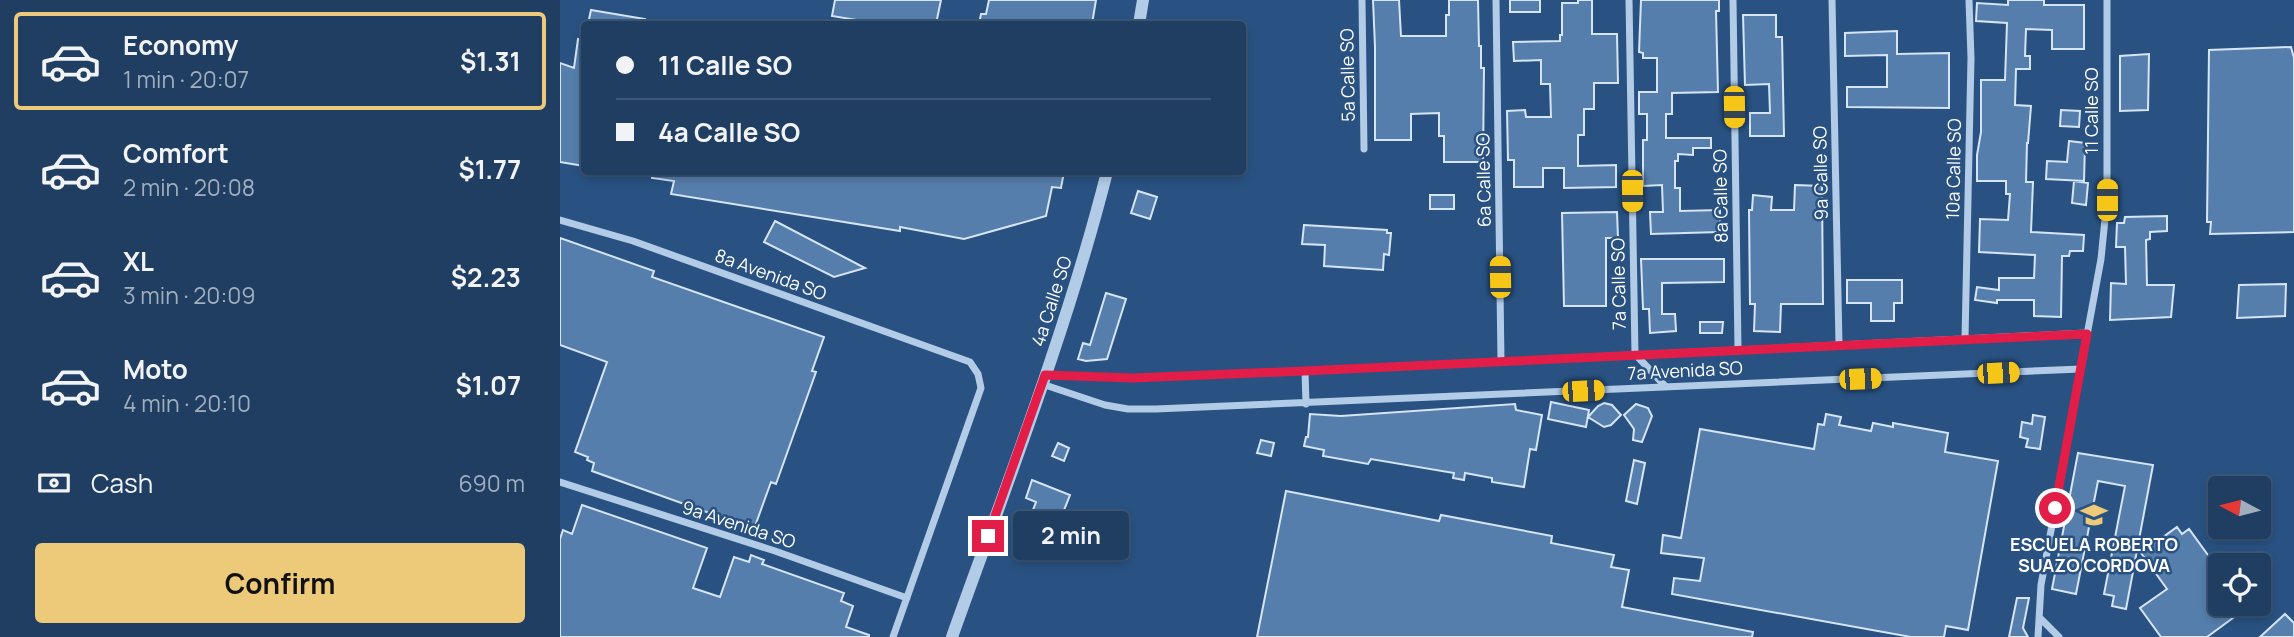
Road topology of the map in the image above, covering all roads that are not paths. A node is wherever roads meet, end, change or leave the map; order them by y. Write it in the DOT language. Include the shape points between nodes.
graph roads {
  1 [pos="1143,0"];
  2 [pos="1362,0"];
  3 [pos="1496,0"];
  4 [pos="1629,0"];
  5 [pos="1733,0"];
  6 [pos="1832,0"];
  7 [pos="1969,0"];
  8 [pos="2107,0"];
  9 [pos="1140,21"];
  10 [pos="1364,149"];
  11 [pos="1106,175"];
  12 [pos="560,220"];
  13 [pos="2087,334"];
  14 [pos="1965,339"];
  15 [pos="1839,345"];
  16 [pos="1738,349"];
  17 [pos="1635,354"];
  18 [pos="1501,360"];
  19 [pos="2081,369"];
  20 [pos="1304,371"];
  21 [pos="1044,379"];
  22 [pos="1666,387"];
  23 [pos="1306,404"];
  24 [pos="560,482"];
  25 [pos="907,598"];
  26 [pos="2040,618"];
  27 [pos="893,637"];
  28 [pos="952,637"];
  29 [pos="2038,637"];
  30 [pos="2059,637"];
  1 -- 9 [label="street"];
  2 -- 10 [label="street, 5a Calle SO"];
  3 -- 18 [label="street, 6a Calle SO"];
  4 -- 17 [label="street, 7a Calle SO"];
  5 -- 16 [label="street, 8a Calle SO"];
  6 -- 15 [label="street, 9a Calle SO"];
  7 -- 14 [label="street, 10a Calle SO"];
  8 -- 13 [label="street, 11 Calle SO" via="2107,200"];
  11 -- 21 [label="street, 4a Calle SO"];
  12 -- 25 [label="street, 8a Avenida SO" via="632,241 970,362 981,388"];
  13 -- 14 [label="street, 7a Avenida SO"];
  13 -- 19 [label="street, 11 Calle SO"];
  14 -- 15 [label="street, 7a Avenida SO"];
  15 -- 16 [label="street, 7a Avenida SO"];
  16 -- 17 [label="street, 7a Avenida SO"];
  17 -- 18 [label="street, 7a Avenida SO"];
  17 -- 22 [label="street, 7a Calle SO"];
  18 -- 20 [label="street, 7a Avenida SO"];
  19 -- 22 [label="street, 7a Avenida SO"];
  19 -- 26 [label="street, 11 Calle SO" via="2041,585"];
  20 -- 21 [label="street, 7a Avenida SO"];
  20 -- 23 [label="street"];
  21 -- 23 [label="street, 7a Avenida SO" via="1128,410"];
  21 -- 28 [label="street, 4a Calle SO"];
  22 -- 23 [label="street, 7a Avenida SO"];
  24 -- 25 [label="street, 9a Avenida SO"];
  25 -- 27 [label="street"];
  26 -- 29 [label="street, 11 Calle SO"];
  26 -- 30 [label="street"];
}
